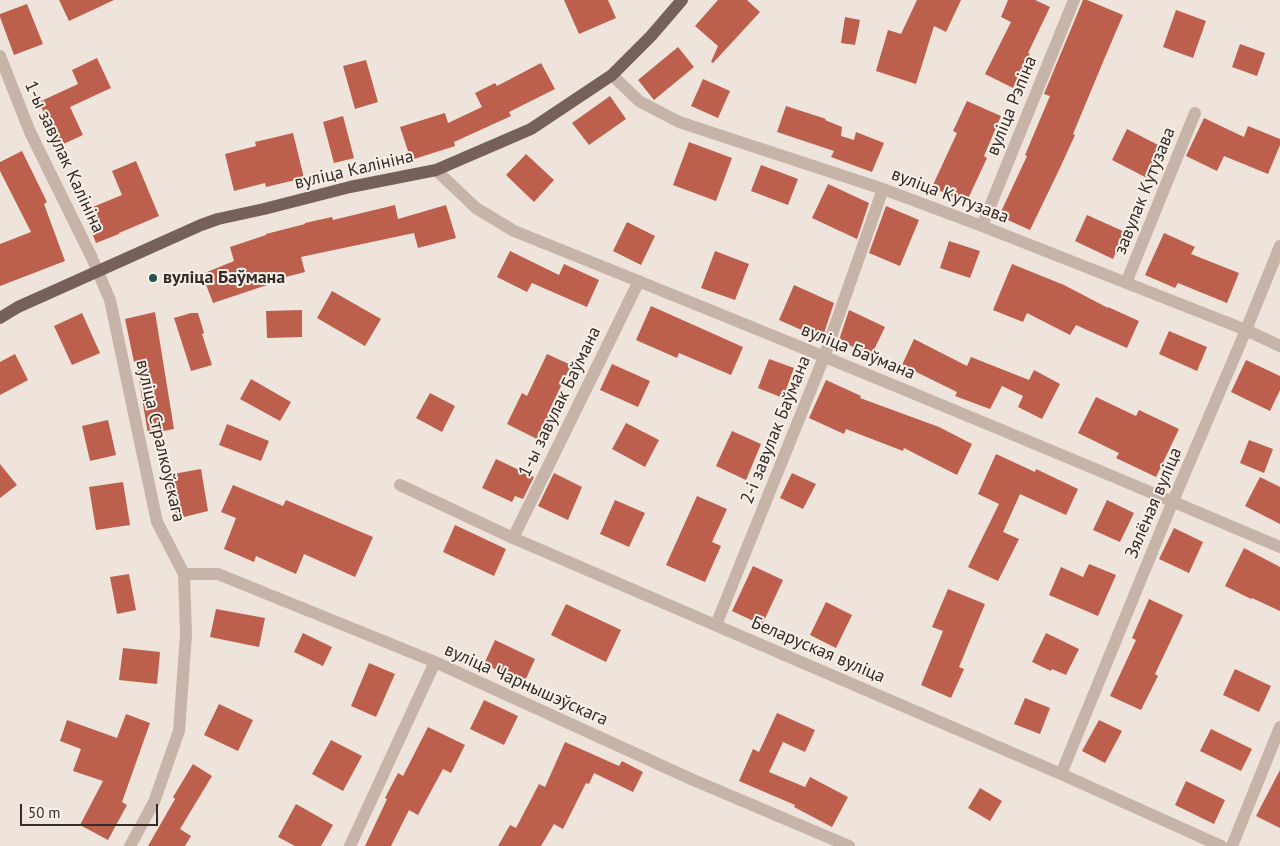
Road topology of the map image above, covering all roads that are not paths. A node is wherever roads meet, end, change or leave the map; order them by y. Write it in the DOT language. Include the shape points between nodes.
graph roads {
  1 [pos="682,0"];
  2 [pos="1074,0"];
  3 [pos="0,56"];
  4 [pos="612,75"];
  5 [pos="1195,113"];
  6 [pos="436,170"];
  7 [pos="883,189"];
  8 [pos="982,226"];
  9 [pos="1280,246"];
  10 [pos="98,271"];
  11 [pos="639,281"];
  12 [pos="1126,283"];
  13 [pos="0,318"];
  14 [pos="1246,330"];
  15 [pos="1280,346"];
  16 [pos="824,357"];
  17 [pos="400,485"];
  18 [pos="1173,501"];
  19 [pos="513,538"];
  20 [pos="1280,547"];
  21 [pos="184,574"];
  22 [pos="716,624"];
  23 [pos="434,662"];
  24 [pos="1280,727"];
  25 [pos="1061,774"];
  26 [pos="130,846"];
  27 [pos="350,846"];
  28 [pos="849,846"];
  29 [pos="1221,846"];
  30 [pos="1232,846"];
  1 -- 4 [label="main road, вуліца Калініна"];
  2 -- 8 [label="street, вуліца Рэпіна"];
  3 -- 10 [label="street, 1-ы завулак Калініна" via="30,132"];
  4 -- 6 [label="main road, вуліца Калініна" via="532,130"];
  4 -- 7 [label="street, вуліца Кутузава" via="639,101 679,122"];
  5 -- 12 [label="street, завулак Кутузава"];
  6 -- 10 [label="main road, вуліца Калініна" via="218,219"];
  6 -- 11 [label="street, вуліца Баўмана" via="476,208 514,231"];
  7 -- 8 [label="street, вуліца Кутузава"];
  7 -- 16 [label="street, 2-і завулак Баўмана"];
  8 -- 12 [label="street, вуліца Кутузава"];
  9 -- 14 [label="street, Зялёная вуліца"];
  10 -- 13 [label="main road, вуліца Калініна"];
  10 -- 21 [label="street, вуліца Стралкоўскага" via="110,300 157,522"];
  11 -- 16 [label="street, вуліца Баўмана"];
  11 -- 19 [label="street, 1-ы завулак Баўмана"];
  12 -- 14 [label="street, вуліца Кутузава"];
  14 -- 15 [label="street, вуліца Кутузава"];
  14 -- 18 [label="street, Зялёная вуліца"];
  16 -- 18 [label="street, вуліца Баўмана"];
  16 -- 22 [label="street, 2-і завулак Баўмана"];
  17 -- 19 [label="street, Беларуская вуліца"];
  18 -- 20 [label="street, вуліца Баўмана"];
  18 -- 25 [label="street, Зялёная вуліца"];
  19 -- 22 [label="street, Беларуская вуліца"];
  21 -- 23 [label="street, вуліца Чарнышэўскага" via="218,574"];
  21 -- 26 [label="street, вуліца Стралкоўскага" via="186,634 179,731 154,802"];
  22 -- 25 [label="street, Беларуская вуліца"];
  23 -- 27 [label="street"];
  23 -- 28 [label="street, вуліца Чарнышэўскага" via="691,779"];
  24 -- 30 [label="street"];
  25 -- 29 [label="street, Беларуская вуліца"];
}
